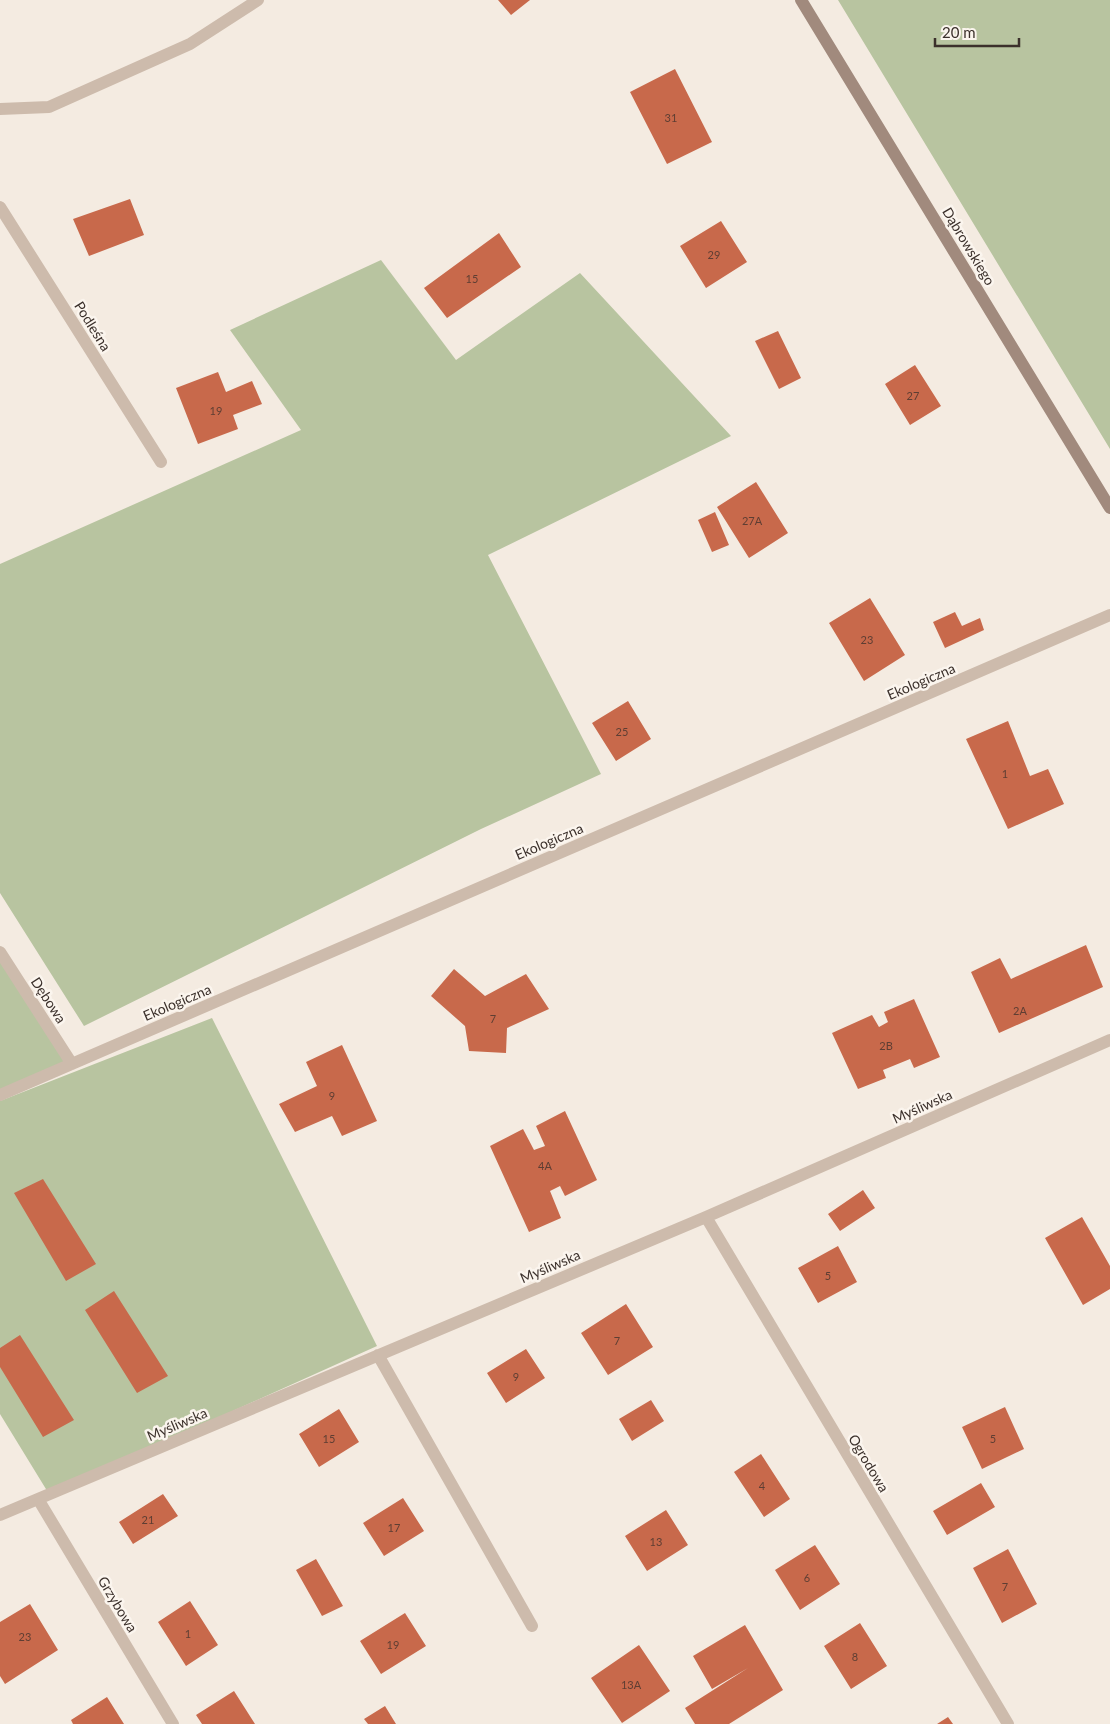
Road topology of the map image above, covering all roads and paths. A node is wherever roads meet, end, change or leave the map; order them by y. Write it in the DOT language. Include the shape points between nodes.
graph roads {
  1 [pos="258,0"];
  2 [pos="801,0"];
  3 [pos="0,109"];
  4 [pos="0,207"];
  5 [pos="161,462"];
  6 [pos="1110,508"];
  7 [pos="1110,615"];
  8 [pos="0,952"];
  9 [pos="1110,1040"];
  10 [pos="72,1064"];
  11 [pos="0,1095"];
  12 [pos="706,1217"];
  13 [pos="378,1355"];
  14 [pos="38,1499"];
  15 [pos="0,1515"];
  16 [pos="532,1626"];
  17 [pos="173,1724"];
  18 [pos="1008,1724"];
  1 -- 3 [label="street" via="190,44 49,107"];
  2 -- 6 [label="street, Dąbrowskiego"];
  4 -- 5 [label="street, Podleśna"];
  7 -- 10 [label="street, Ekologiczna"];
  8 -- 10 [label="street, Dębowa"];
  9 -- 12 [label="street, Myśliwska"];
  10 -- 11 [label="street, Ekologiczna"];
  12 -- 13 [label="street, Myśliwska"];
  12 -- 18 [label="street, Ogrodowa"];
  13 -- 14 [label="street, Myśliwska"];
  13 -- 16 [label="street"];
  14 -- 15 [label="street, Myśliwska"];
  14 -- 17 [label="street, Grzybowa"];
}
